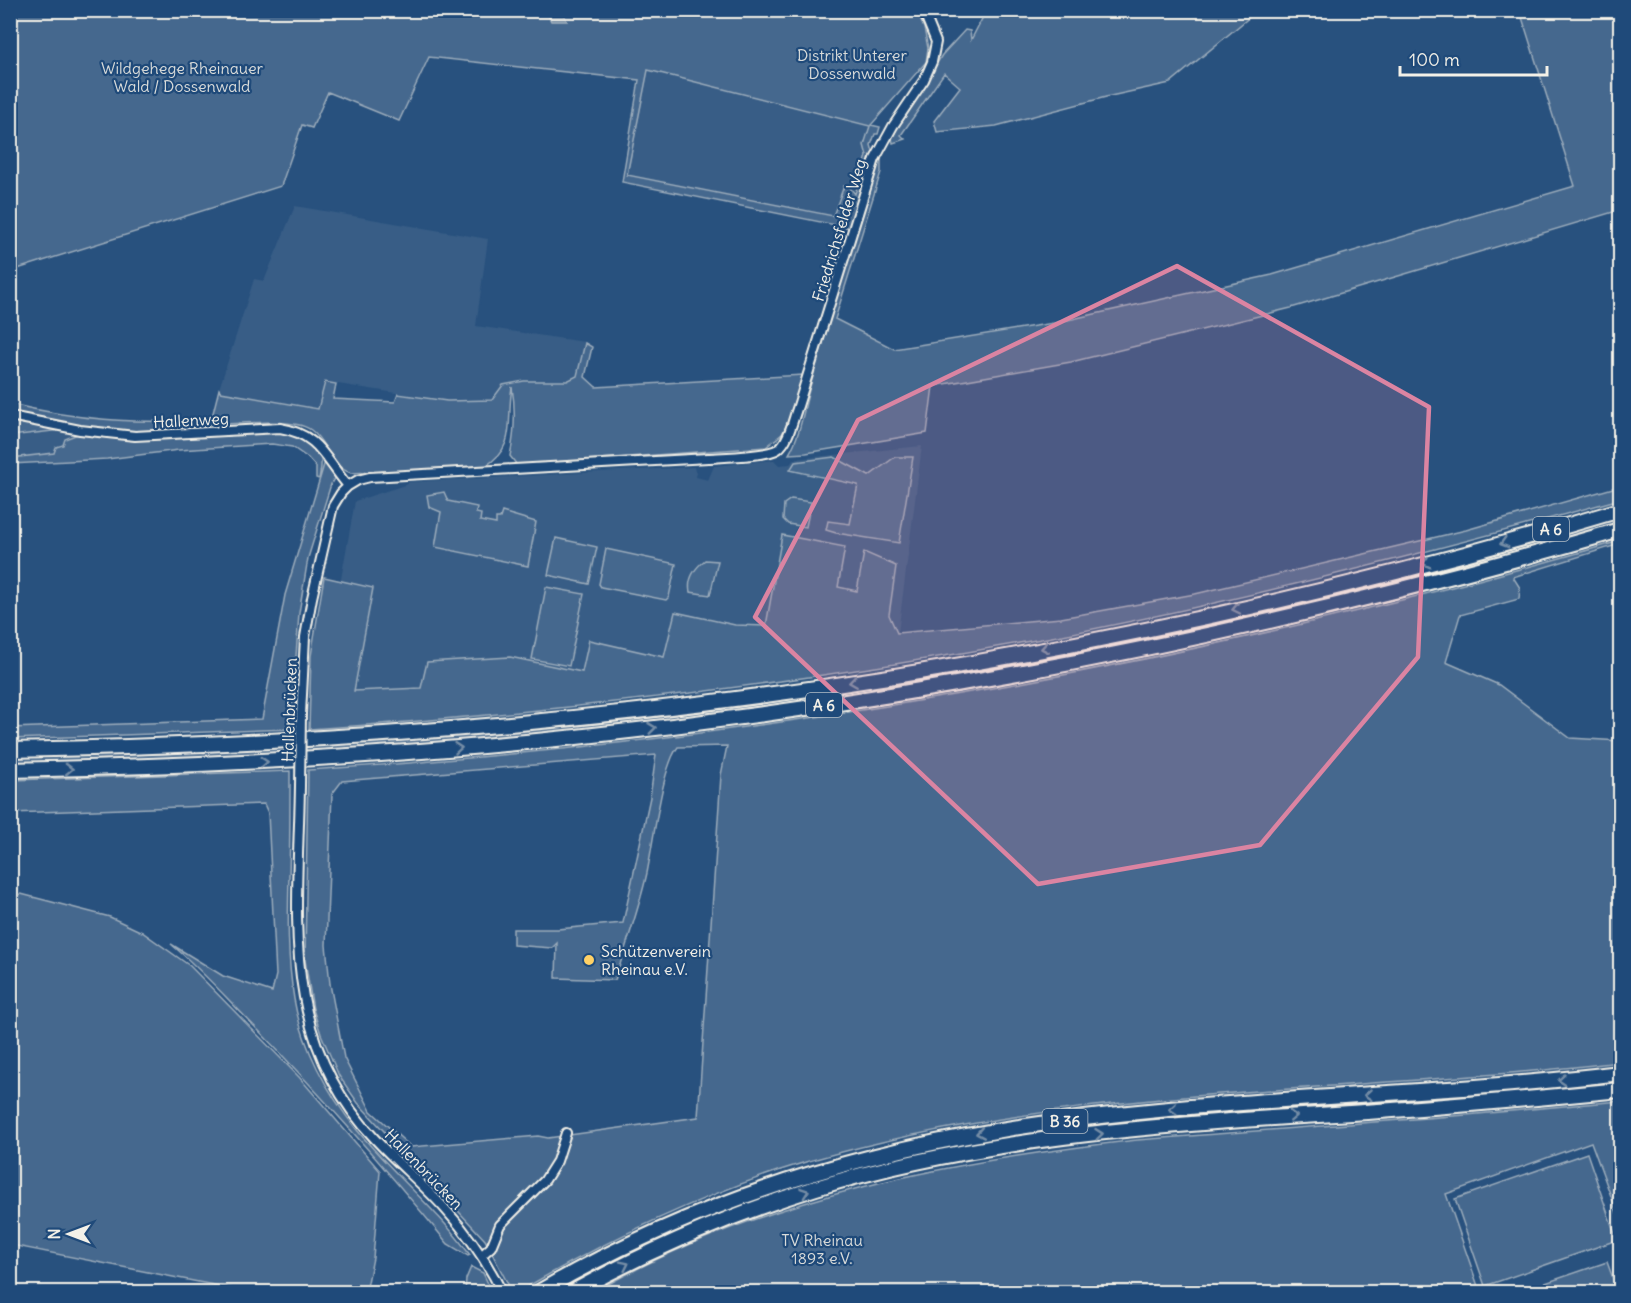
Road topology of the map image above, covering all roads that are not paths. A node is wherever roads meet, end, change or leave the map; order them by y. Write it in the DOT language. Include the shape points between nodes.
graph roads {
  1 [pos="922,10"];
  2 [pos="10,416"];
  3 [pos="348,486"];
  4 [pos="1620,510"];
  5 [pos="1620,530"];
  6 [pos="10,750"];
  7 [pos="10,770"];
  8 [pos="1620,1073"];
  9 [pos="1620,1090"];
  10 [pos="566,1133"];
  11 [pos="482,1255"];
  12 [pos="501,1290"];
  13 [pos="539,1293"];
  14 [pos="573,1293"];
  1 -- 3 [label="street, Friedrichsfelder Weg" via="936,42 932,62 875,159 798,406 777,449 762,454 370,477"];
  2 -- 3 [label="street, Hallenweg" via="135,436 294,430 316,443"];
  3 -- 11 [label="street, Hallenbrücken, bridge" via="333,506 305,636 299,975 313,1035 343,1099"];
  4 -- 6 [label="highway, A 6, one-way" via="1248,606 1064,645 878,678 621,712 426,731 238,743"];
  7 -- 5 [label="highway, A 6, one-way" via="417,752 616,733 835,704 1060,665 1249,626 1420,585"];
  8 -- 13 [label="highway, B 36, one-way" via="1449,1090 1151,1111 940,1141 813,1172 719,1204 631,1242"];
  14 -- 9 [label="highway, B 36, one-way" via="653,1251 734,1216 817,1188 940,1158 1116,1132"];
  10 -- 11 [label="street" via="557,1161 545,1180 500,1225 491,1247"];
  11 -- 12 [label="street, Hallenbrücken"];
}
